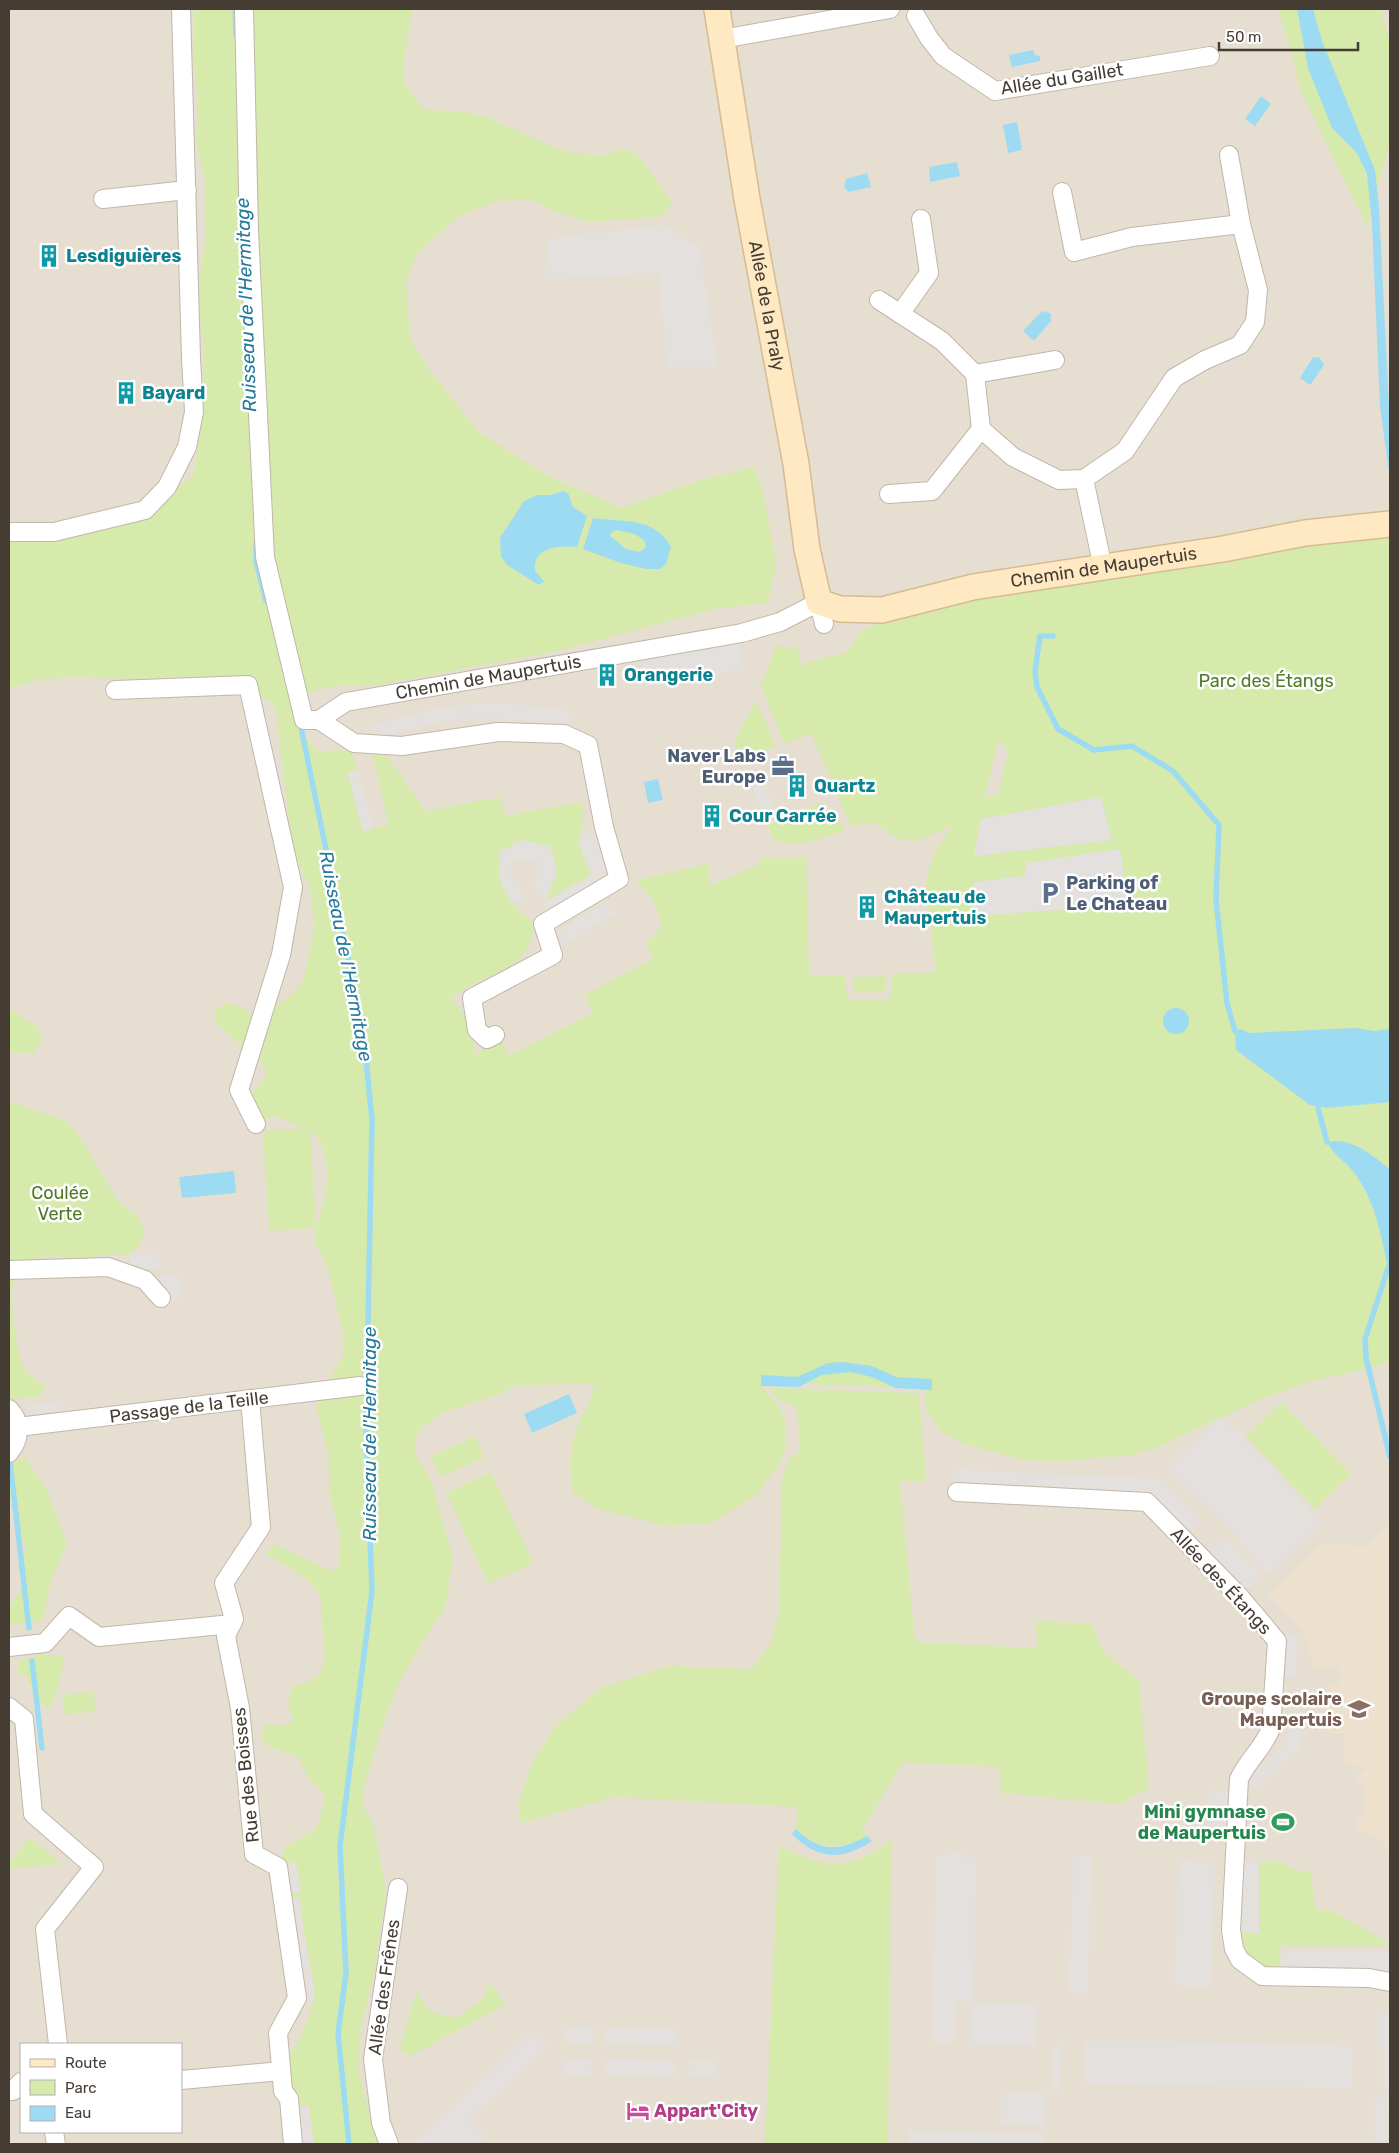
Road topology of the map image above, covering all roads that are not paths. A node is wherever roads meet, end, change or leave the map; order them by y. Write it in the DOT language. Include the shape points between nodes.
graph roads {
  1 [pos="182,9"];
  2 [pos="244,9"];
  3 [pos="716,9"];
  4 [pos="890,9"];
  5 [pos="895,9"];
  6 [pos="918,12"];
  7 [pos="722,39"];
  8 [pos="1210,56"];
  9 [pos="1230,155"];
  10 [pos="187,190"];
  11 [pos="1062,192"];
  12 [pos="103,199"];
  13 [pos="921,219"];
  14 [pos="1242,224"];
  15 [pos="880,300"];
  16 [pos="900,314"];
  17 [pos="1055,360"];
  18 [pos="975,374"];
  19 [pos="981,429"];
  20 [pos="1084,478"];
  21 [pos="889,494"];
  22 [pos="1390,524"];
  23 [pos="9,532"];
  24 [pos="1103,568"];
  25 [pos="821,613"];
  26 [pos="115,690"];
  27 [pos="312,720"];
  28 [pos="495,1036"];
  29 [pos="256,1124"];
  30 [pos="9,1270"];
  31 [pos="161,1298"];
  32 [pos="360,1386"];
  33 [pos="250,1399"];
  34 [pos="9,1409"];
  35 [pos="18,1427"];
  36 [pos="9,1453"];
  37 [pos="957,1492"];
  38 [pos="232,1624"];
  39 [pos="9,1647"];
  40 [pos="9,1707"];
  41 [pos="398,1888"];
  42 [pos="1390,1982"];
  43 [pos="58,2043"];
  44 [pos="281,2071"];
  45 [pos="182,2080"];
  46 [pos="20,2083"];
  47 [pos="9,2092"];
  48 [pos="293,2144"];
  49 [pos="389,2144"];
  1 -- 10 [label="street"];
  2 -- 27 [label="street" via="250,231 265,557"];
  3 -- 7 [label="street, Allée de la Praly"];
  4 -- 7 [label="street"];
  5 -- 6 [label="street, Allée du Gaillet" via="904,18"];
  6 -- 8 [label="street, Allée du Gaillet" via="928,38 943,56 995,91"];
  7 -- 25 [label="street, Allée de la Praly" via="747,199"];
  9 -- 14 [label="street"];
  10 -- 12 [label="street"];
  10 -- 23 [label="street" via="194,412 187,447 167,487 145,510 54,532"];
  11 -- 14 [label="street" via="1074,252 1132,237"];
  13 -- 16 [label="street" via="929,273"];
  14 -- 20 [label="street" via="1258,290 1255,322 1240,345 1174,378 1125,451"];
  15 -- 16 [label="street"];
  16 -- 18 [label="street" via="942,341"];
  17 -- 18 [label="street"];
  18 -- 19 [label="street"];
  19 -- 20 [label="street" via="1013,457 1059,480"];
  19 -- 21 [label="street" via="932,491"];
  20 -- 24 [label="street"];
  22 -- 24 [label="street, Chemin de Maupertuis" via="1305,533"];
  24 -- 25 [label="street, Chemin de Maupertuis" via="973,587 882,610 840,609"];
  25 -- 27 [label="street, Chemin de Maupertuis" via="742,633 346,702"];
  26 -- 29 [label="street" via="248,685 293,887 281,955 239,1090"];
  27 -- 28 [label="street" via="354,743 402,746 498,732 564,734 588,745 604,827 619,879 543,924 553,955 472,998 477,1030 487,1039"];
  30 -- 31 [label="street" via="108,1267 145,1280"];
  32 -- 33 [label="street, Passage de la Teille"];
  33 -- 35 [label="street, Passage de la Teille"];
  33 -- 38 [label="street, Rue des Boisses" via="261,1528 224,1582 234,1619"];
  34 -- 35 [label="street"];
  35 -- 36 [label="street" via="15,1445"];
  37 -- 42 [label="street, Allée des Étangs" via="1147,1502 1243,1600 1277,1641 1271,1728 1266,1741 1248,1762 1239,1779 1231,1930 1234,1949 1240,1960 1262,1976 1369,1978"];
  38 -- 39 [label="street" via="99,1638 69,1616 45,1643"];
  38 -- 44 [label="street, Rue des Boisses" via="226,1636 240,1708 254,1854 278,1867 297,1998 278,2033"];
  40 -- 43 [label="street" via="24,1719 33,1814 94,1867 45,1929"];
  41 -- 49 [label="street, Allée des Frênes" via="373,2059 381,2123"];
  44 -- 45 [label="street"];
  44 -- 48 [label="street, Rue des Boisses"];
  46 -- 47 [label="street"];
}
